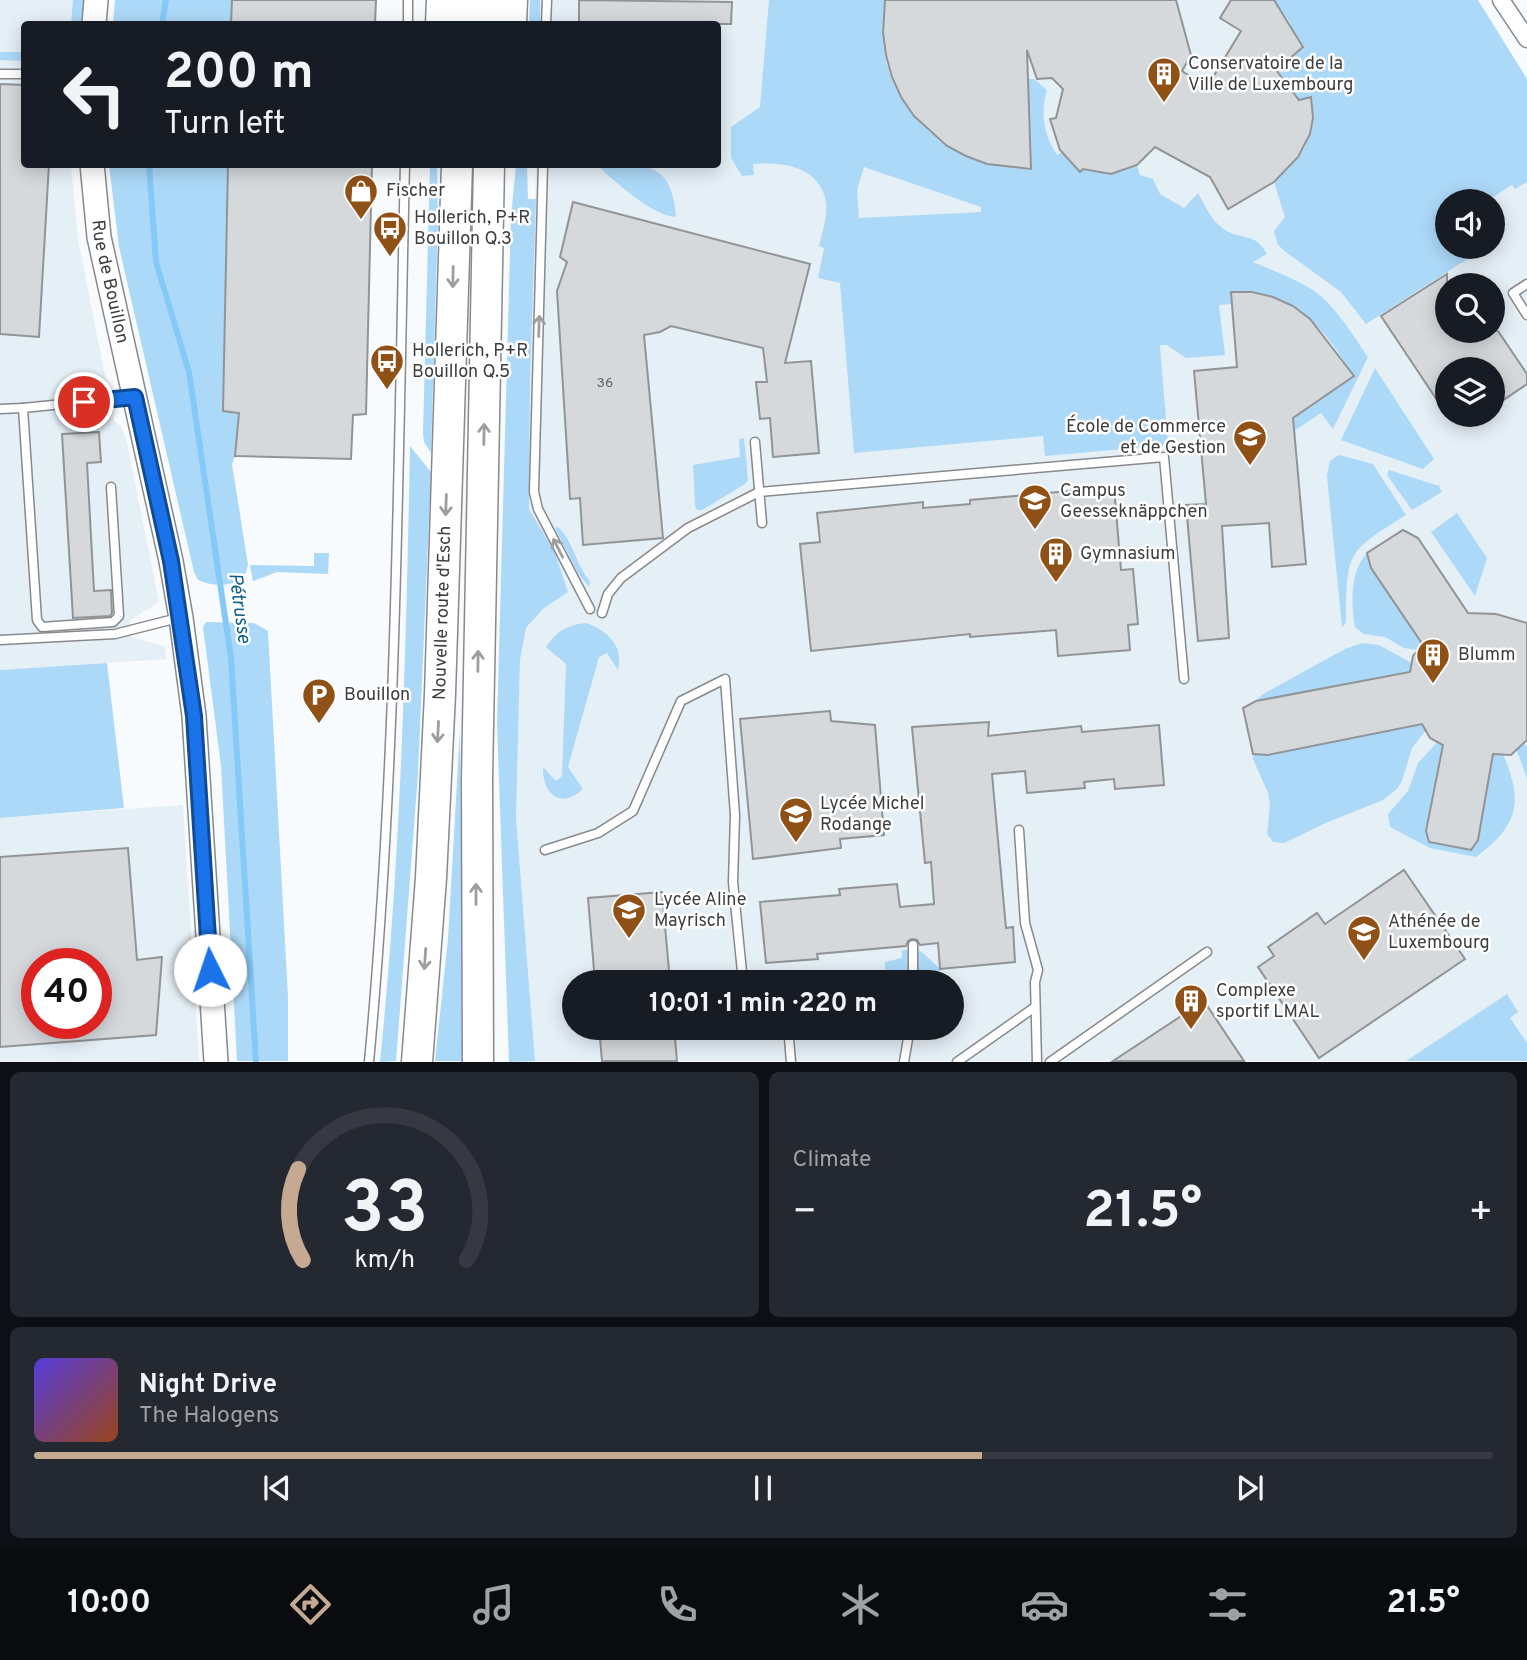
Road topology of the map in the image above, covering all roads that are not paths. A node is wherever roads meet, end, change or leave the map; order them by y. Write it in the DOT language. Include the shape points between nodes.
graph roads {
  1 [pos="96,0"];
  2 [pos="408,0"];
  3 [pos="442,0"];
  4 [pos="463,0"];
  5 [pos="491,0"];
  6 [pos="512,0"];
  7 [pos="547,0"];
  8 [pos="1501,0"];
  9 [pos="94,21"];
  10 [pos="408,21"];
  11 [pos="441,21"];
  12 [pos="463,21"];
  13 [pos="490,21"];
  14 [pos="512,21"];
  15 [pos="546,21"];
  16 [pos="1527,39"];
  17 [pos="0,74"];
  18 [pos="21,74"];
  19 [pos="92,168"];
  20 [pos="405,168"];
  21 [pos="450,168"];
  22 [pos="457,168"];
  23 [pos="489,168"];
  24 [pos="496,168"];
  25 [pos="543,168"];
  26 [pos="454,209"];
  27 [pos="489,218"];
  28 [pos="1527,284"];
  29 [pos="1527,315"];
  30 [pos="135,397"];
  31 [pos="23,408"];
  32 [pos="0,409"];
  33 [pos="755,442"];
  34 [pos="111,487"];
  35 [pos="759,492"];
  36 [pos="762,523"];
  37 [pos="590,609"];
  38 [pos="602,613"];
  39 [pos="181,618"];
  40 [pos="0,640"];
  41 [pos="1184,679"];
  42 [pos="1019,830"];
  43 [pos="545,850"];
  44 [pos="913,945"];
  45 [pos="1207,952"];
  46 [pos="742,970"];
  47 [pos="912,970"];
  48 [pos="1035,1007"];
  49 [pos="789,1040"];
  50 [pos="908,1040"];
  51 [pos="479,1053"];
  52 [pos="216,1062"];
  53 [pos="369,1062"];
  54 [pos="417,1062"];
  55 [pos="791,1062"];
  56 [pos="904,1062"];
  57 [pos="957,1062"];
  58 [pos="1037,1062"];
  59 [pos="1050,1062"];
  1 -- 9 [label="street"];
  2 -- 10 [label="lane"];
  3 -- 11 [label="highway"];
  4 -- 12 [label="highway"];
  5 -- 13 [label="highway"];
  6 -- 14 [label="highway"];
  7 -- 15 [label="lane"];
  8 -- 16 [label="street"];
  17 -- 18 [label="lane"];
  19 -- 30 [label="street, Rue de Bouillon" via="99,237"];
  20 -- 53 [label="lane" via="393,705"];
  21 -- 26 [label="highway"];
  22 -- 26 [label="highway, Nouvelle route d'Esch"];
  23 -- 27 [label="highway, Nouvelle route d'Esch"];
  24 -- 27 [label="highway"];
  37 -- 25 [label="lane, one-way" via="538,509 534,492"];
  26 -- 54 [label="highway, Nouvelle route d'Esch, one-way" via="440,694"];
  51 -- 27 [label="highway, Nouvelle route d'Esch, one-way" via="478,648"];
  28 -- 29 [label="lane" via="1513,293"];
  30 -- 31 [label="lane"];
  30 -- 39 [label="street, Rue de Bouillon"];
  31 -- 32 [label="lane"];
  31 -- 34 [label="lane" via="37,621 42,627 113,622 119,616"];
  33 -- 35 [label="lane"];
  35 -- 36 [label="lane"];
  35 -- 38 [label="lane" via="688,528 627,574 608,594"];
  35 -- 41 [label="lane" via="1164,457"];
  39 -- 40 [label="lane" via="115,635"];
  39 -- 52 [label="street, Rue de Bouillon" via="194,716"];
  42 -- 48 [label="lane" via="1025,923 1038,970"];
  43 -- 46 [label="lane" via="598,833 633,811 681,701 725,679 735,815 733,882"];
  44 -- 47 [label="lane"];
  45 -- 59 [label="lane"];
  48 -- 57 [label="lane"];
  48 -- 58 [label="lane"];
  49 -- 55 [label="lane"];
  50 -- 56 [label="lane"];
}
